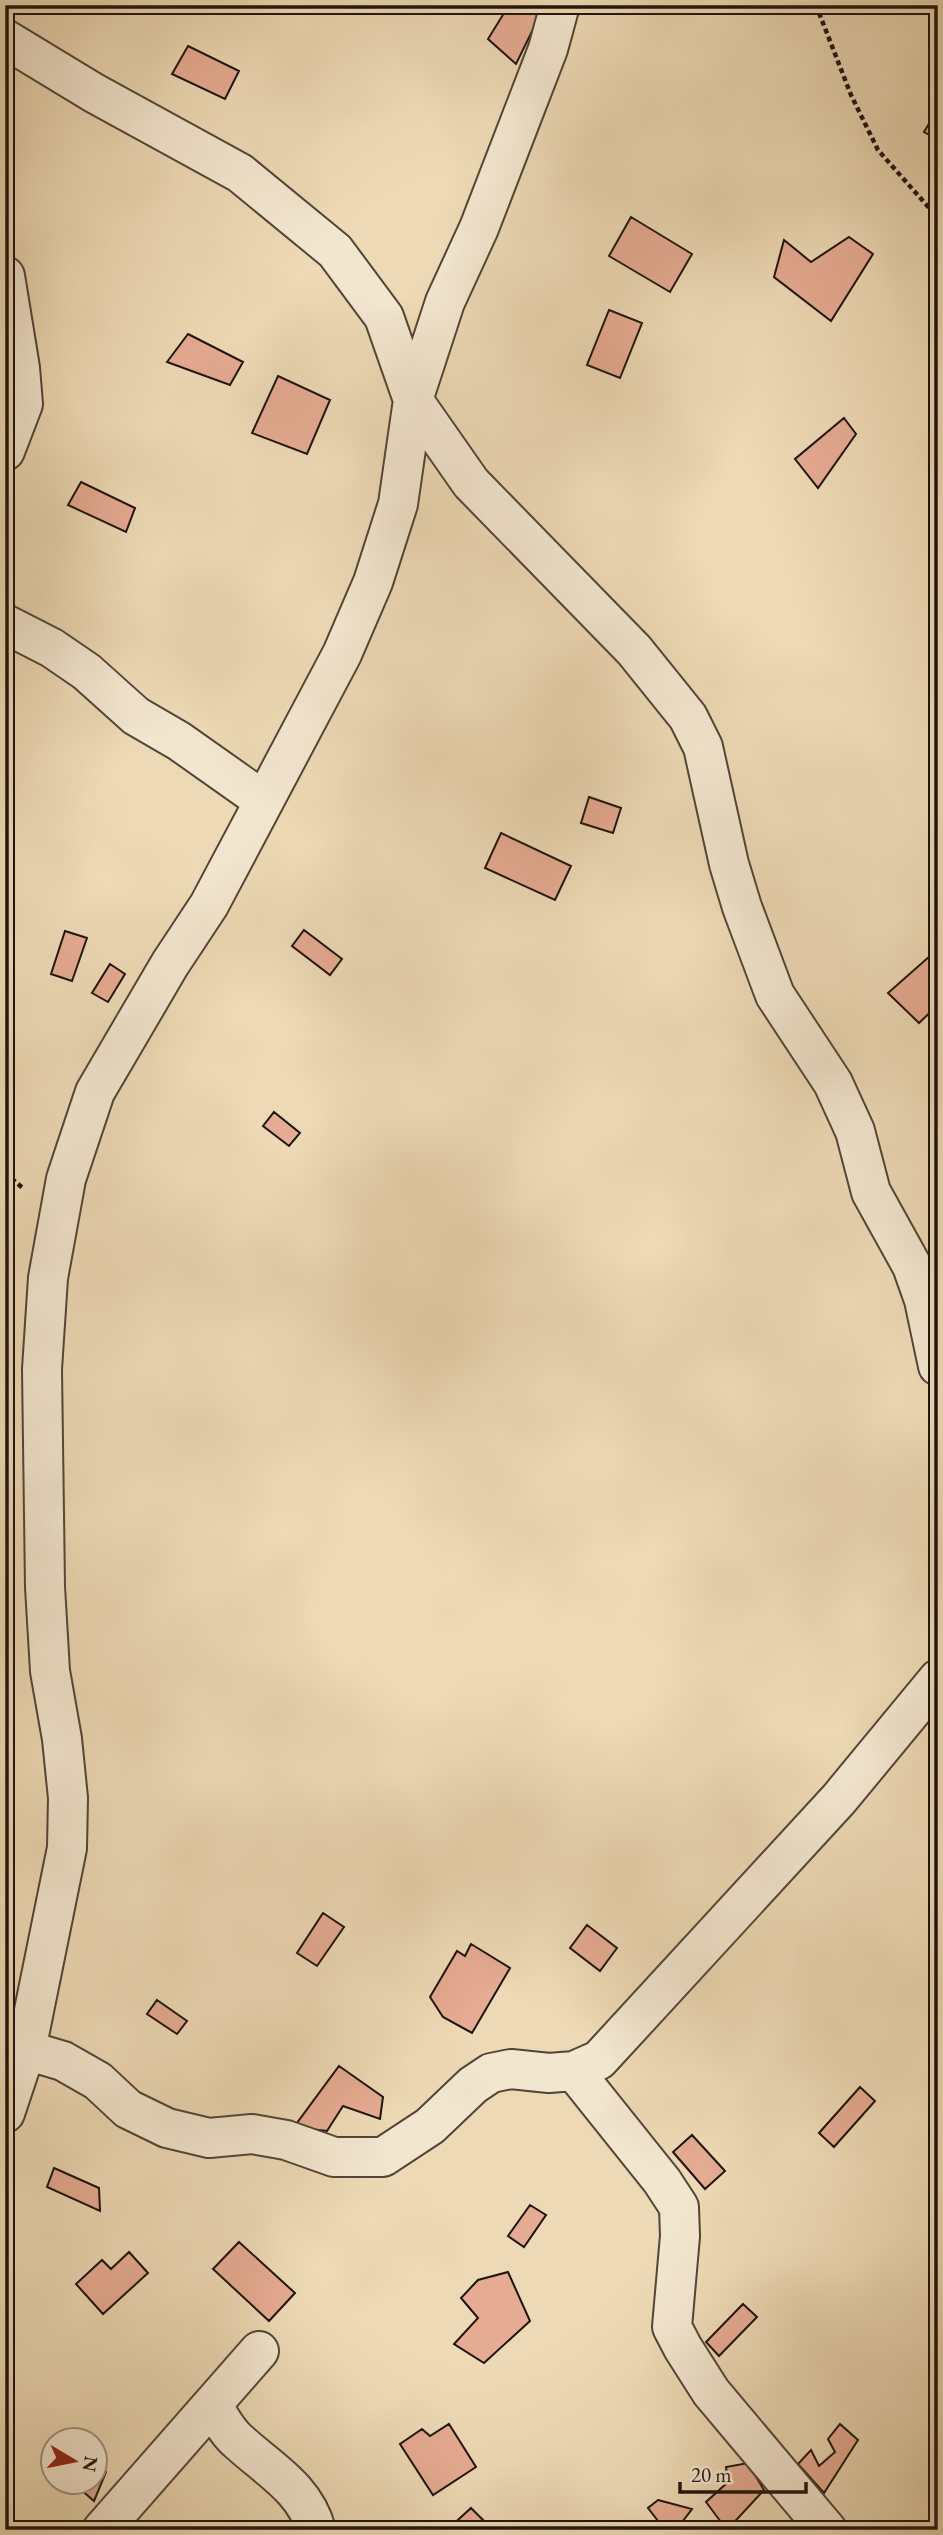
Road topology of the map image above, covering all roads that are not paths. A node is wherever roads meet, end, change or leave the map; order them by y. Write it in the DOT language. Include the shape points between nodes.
graph roads {
  1 [pos="560,5"];
  2 [pos="5,39"];
  3 [pos="5,276"];
  4 [pos="413,400"];
  5 [pos="5,451"];
  6 [pos="5,624"];
  7 [pos="264,801"];
  8 [pos="938,1366"];
  9 [pos="938,1679"];
  10 [pos="26,2050"];
  11 [pos="574,2071"];
  12 [pos="5,2113"];
  13 [pos="259,2351"];
  14 [pos="212,2405"];
  15 [pos="102,2530"];
  16 [pos="316,2530"];
  17 [pos="827,2530"];
  1 -- 4 [label="street" via="479,228 445,302"];
  2 -- 4 [label="street" via="240,173 335,251 384,317"];
  3 -- 5 [label="street" via="23,404"];
  4 -- 7 [label="street" via="398,504 373,583 342,654"];
  4 -- 8 [label="street" via="471,483 634,650 688,718 703,747 729,864 775,995 833,1083 855,1130 871,1192 912,1266 924,1300"];
  6 -- 7 [label="street" via="52,648 136,716"];
  7 -- 10 [label="street" via="209,905 95,1091 66,1179 48,1278 41,1369 45,1587 50,1671 68,1798 67,1848"];
  9 -- 11 [label="street" via="839,1800 599,2060"];
  10 -- 11 [label="street" via="63,2061 98,2081 128,2109 167,2129 209,2138 252,2134 334,2157 383,2157 430,2126 491,2073 511,2068"];
  10 -- 12 [label="street"];
  11 -- 17 [label="street" via="679,2207 672,2328 683,2348 711,2392"];
  13 -- 14 [label="street"];
  14 -- 15 [label="street"];
  14 -- 16 [label="street" via="235,2439 293,2487 312,2514"];
}
